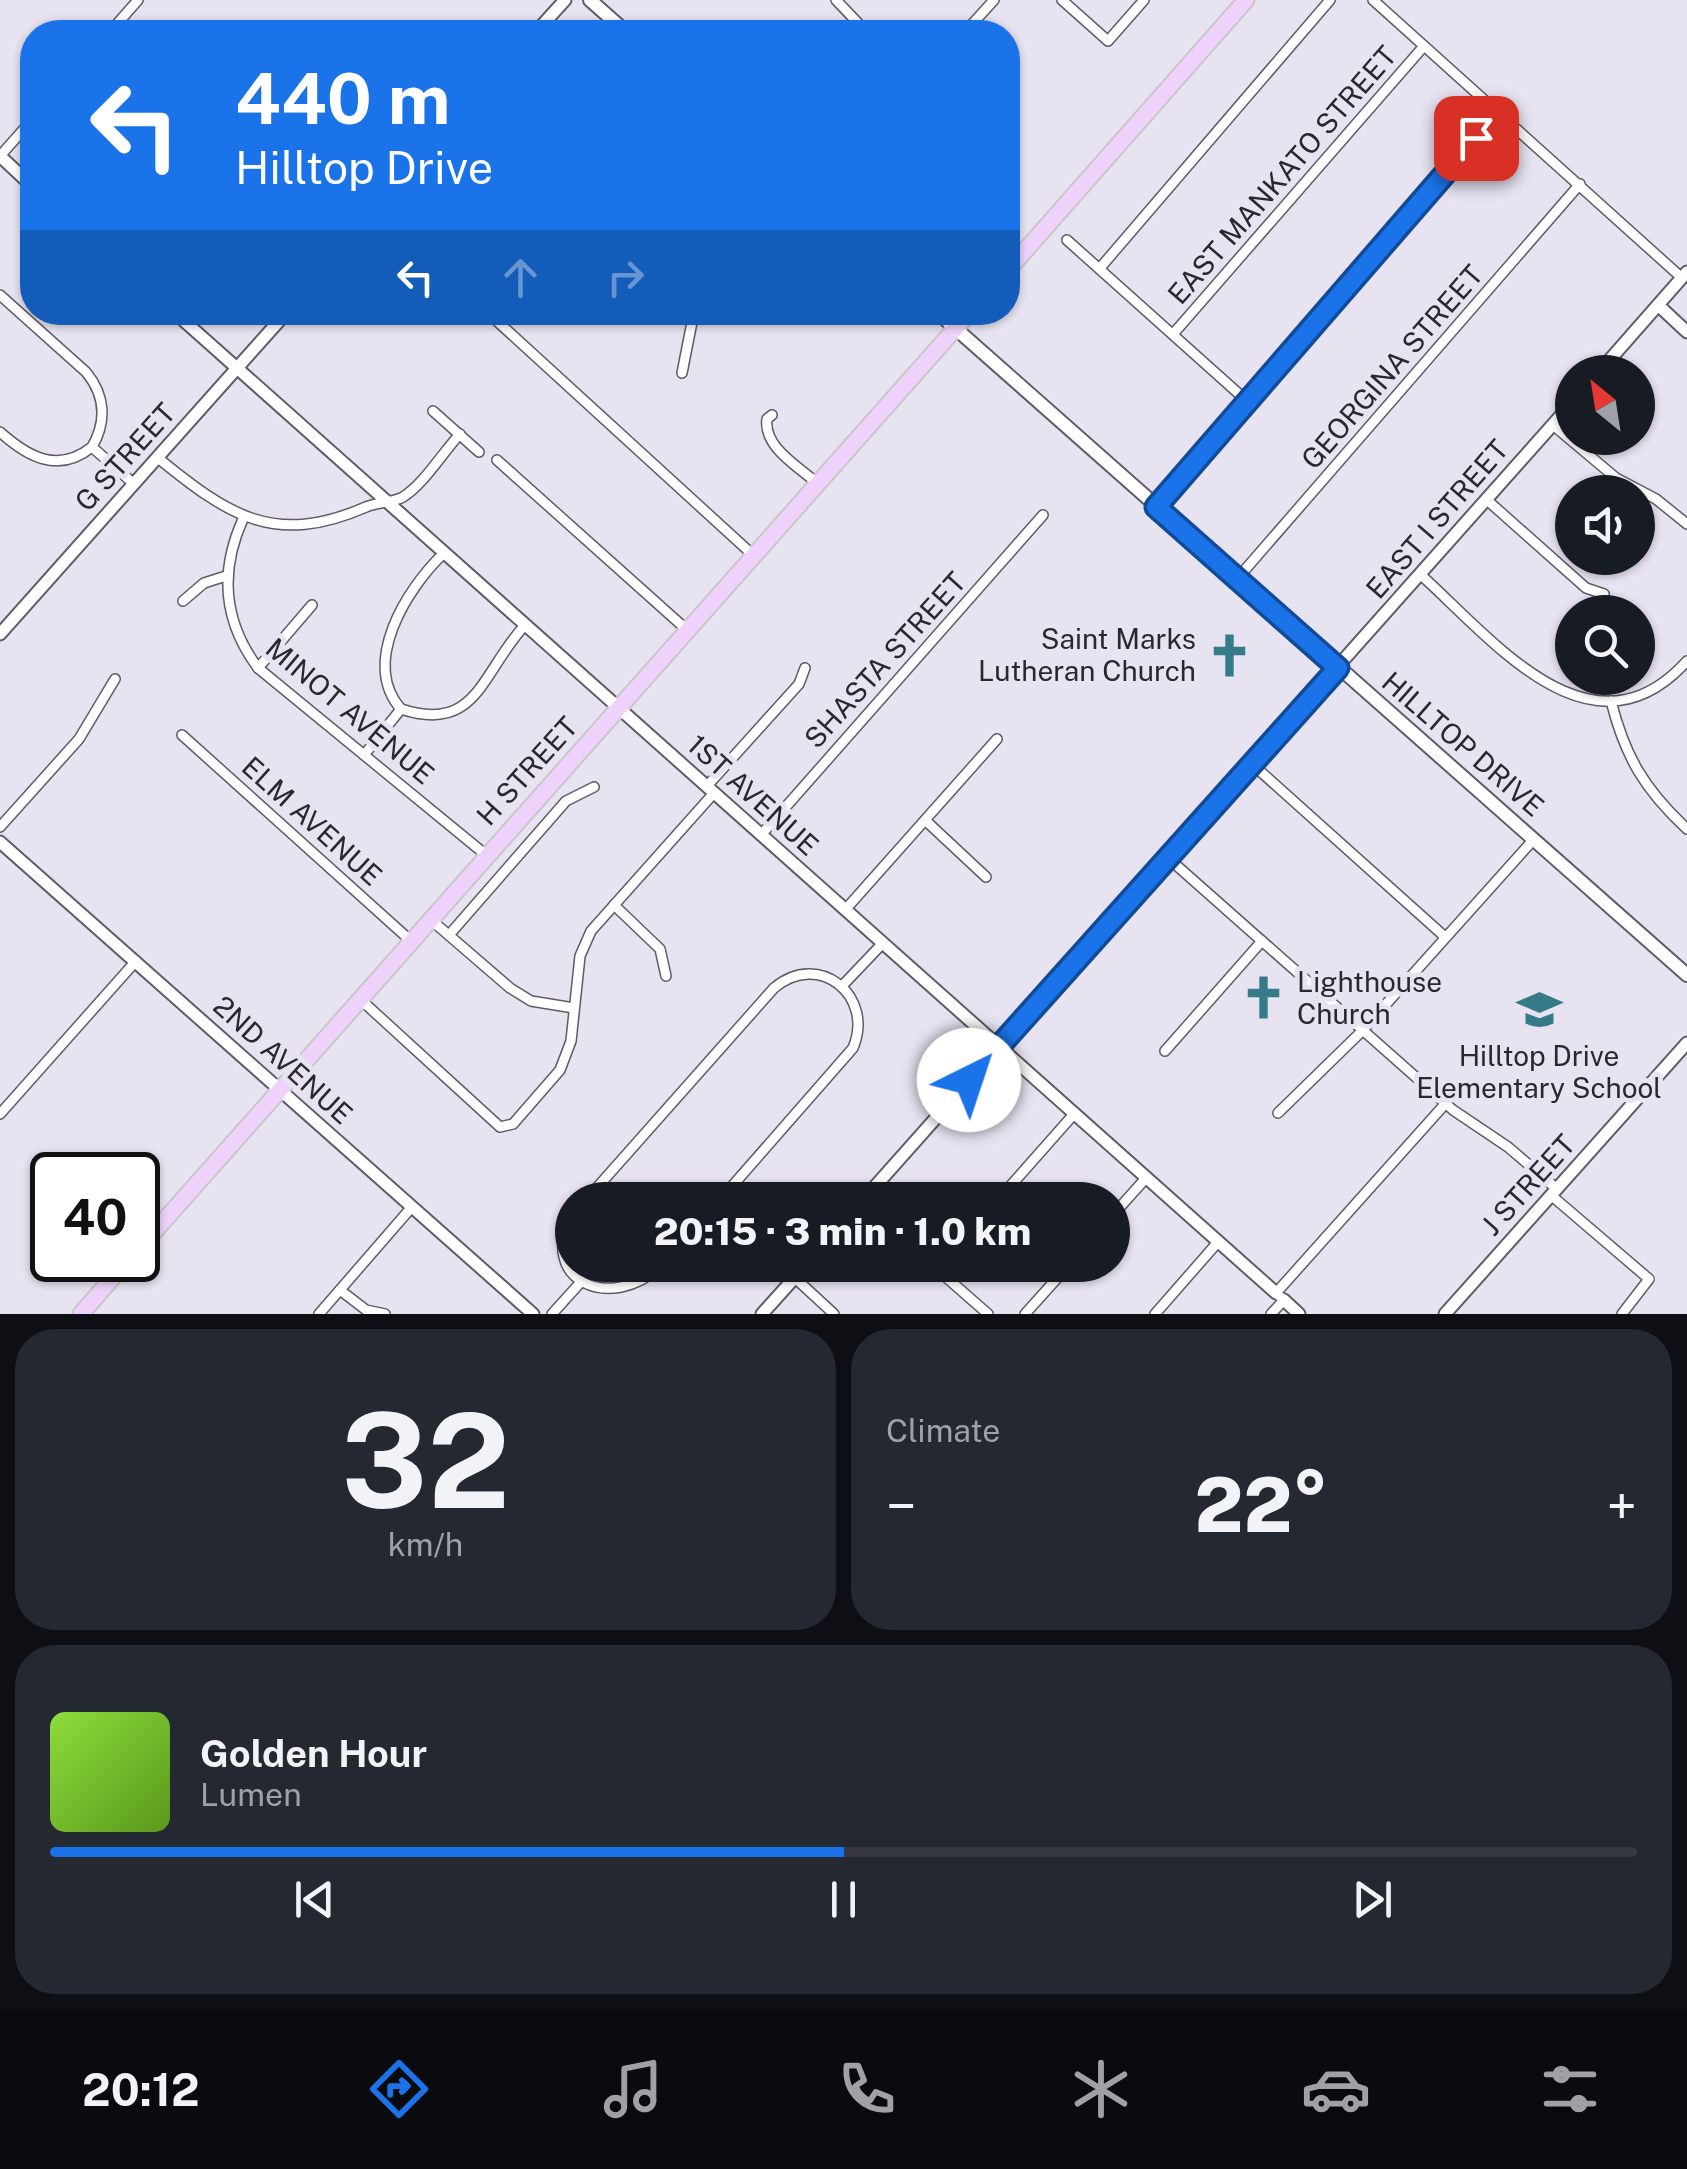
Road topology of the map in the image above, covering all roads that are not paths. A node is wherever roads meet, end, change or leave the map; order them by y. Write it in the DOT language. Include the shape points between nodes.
graph roads {
  1 [pos="138,0"];
  2 [pos="565,0"];
  3 [pos="590,0"];
  4 [pos="836,0"];
  5 [pos="994,0"];
  6 [pos="1062,0"];
  7 [pos="1144,0"];
  8 [pos="1246,0"];
  9 [pos="1330,0"];
  10 [pos="1372,0"];
  11 [pos="120,20"];
  12 [pos="547,20"];
  13 [pos="612,20"];
  14 [pos="855,20"];
  15 [pos="976,20"];
  16 [pos="1424,46"];
  17 [pos="1498,112"];
  18 [pos="20,134"];
  19 [pos="0,156"];
  20 [pos="20,175"];
  21 [pos="1580,184"];
  22 [pos="1067,240"];
  23 [pos="1020,256"];
  24 [pos="1100,268"];
  25 [pos="1685,275"];
  26 [pos="0,295"];
  27 [pos="1658,305"];
  28 [pos="20,314"];
  29 [pos="32,325"];
  30 [pos="188,325"];
  31 [pos="276,325"];
  32 [pos="501,325"];
  33 [pos="691,325"];
  34 [pos="952,325"];
  35 [pos="959,325"];
  36 [pos="956,328"];
  37 [pos="1687,332"];
  38 [pos="1174,334"];
  39 [pos="1614,355"];
  40 [pos="237,369"];
  41 [pos="682,373"];
  42 [pos="1248,402"];
  43 [pos="433,410"];
  44 [pos="772,415"];
  45 [pos="1553,424"];
  46 [pos="0,432"];
  47 [pos="460,434"];
  48 [pos="92,446"];
  49 [pos="479,452"];
  50 [pos="158,458"];
  51 [pos="498,460"];
  52 [pos="134,484"];
  53 [pos="818,484"];
  54 [pos="1488,500"];
  55 [pos="386,502"];
  56 [pos="1156,507"];
  57 [pos="1043,515"];
  58 [pos="244,519"];
  59 [pos="1687,524"];
  60 [pos="444,553"];
  61 [pos="753,555"];
  62 [pos="226,576"];
  63 [pos="1421,576"];
  64 [pos="1237,579"];
  65 [pos="1604,594"];
  66 [pos="183,601"];
  67 [pos="312,605"];
  68 [pos="525,625"];
  69 [pos="687,630"];
  70 [pos="0,634"];
  71 [pos="1687,661"];
  72 [pos="258,668"];
  73 [pos="805,668"];
  74 [pos="1338,668"];
  75 [pos="115,679"];
  76 [pos="1612,702"];
  77 [pos="618,707"];
  78 [pos="401,708"];
  79 [pos="182,735"];
  80 [pos="997,739"];
  81 [pos="364,755"];
  82 [pos="1250,763"];
  83 [pos="594,787"];
  84 [pos="711,790"];
  85 [pos="925,820"];
  86 [pos="0,828"];
  87 [pos="1687,829"];
  88 [pos="760,834"];
  89 [pos="1534,838"];
  90 [pos="0,842"];
  91 [pos="486,855"];
  92 [pos="1167,857"];
  93 [pos="986,877"];
  94 [pos="614,905"];
  95 [pos="845,910"];
  96 [pos="430,919"];
  97 [pos="449,935"];
  98 [pos="1444,936"];
  99 [pos="411,941"];
  100 [pos="1262,942"];
  101 [pos="882,944"];
  102 [pos="136,961"];
  103 [pos="1687,975"];
  104 [pos="666,976"];
  105 [pos="842,986"];
  106 [pos="360,999"];
  107 [pos="574,1008"];
  108 [pos="1362,1031"];
  109 [pos="1687,1043"];
  110 [pos="999,1046"];
  111 [pos="1166,1051"];
  112 [pos="278,1090"];
  113 [pos="4,1102"];
  114 [pos="1446,1104"];
  115 [pos="1278,1113"];
  116 [pos="0,1114"];
  117 [pos="1074,1114"];
  118 [pos="1146,1178"];
  119 [pos="602,1182"];
  120 [pos="736,1182"];
  121 [pos="879,1182"];
  122 [pos="1014,1182"];
  123 [pos="1555,1192"];
  124 [pos="1130,1196"];
  125 [pos="411,1208"];
  126 [pos="160,1225"];
  127 [pos="1218,1242"];
  128 [pos="109,1282"];
  129 [pos="645,1282"];
  130 [pos="791,1282"];
  131 [pos="799,1282"];
  132 [pos="952,1282"];
  133 [pos="1054,1282"];
  134 [pos="580,1283"];
  135 [pos="340,1290"];
  136 [pos="1280,1296"];
  137 [pos="527,1312"];
  138 [pos="81,1314"];
  139 [pos="319,1314"];
  140 [pos="384,1314"];
  141 [pos="552,1314"];
  142 [pos="762,1314"];
  143 [pos="834,1314"];
  144 [pos="988,1314"];
  145 [pos="1025,1314"];
  146 [pos="1155,1314"];
  147 [pos="1271,1314"];
  148 [pos="1300,1314"];
  149 [pos="1445,1314"];
  150 [pos="1622,1314"];
  1 -- 11 [label="street"];
  2 -- 12 [label="street"];
  3 -- 13 [label="main road"];
  4 -- 14 [label="street"];
  5 -- 15 [label="street"];
  6 -- 7 [label="street" via="1108,41"];
  8 -- 23 [label="main road"];
  9 -- 24 [label="street"];
  10 -- 16 [label="street"];
  16 -- 17 [label="street"];
  16 -- 38 [label="street, EAST MANKATO STREET"];
  17 -- 21 [label="street"];
  17 -- 42 [label="street"];
  18 -- 19 [label="street"];
  19 -- 20 [label="street"];
  21 -- 25 [label="street"];
  21 -- 64 [label="street, GEORGINA STREET"];
  22 -- 24 [label="street"];
  24 -- 38 [label="street"];
  25 -- 27 [label="street"];
  26 -- 28 [label="street"];
  27 -- 37 [label="street"];
  27 -- 39 [label="street"];
  29 -- 48 [label="street" via="96,386 103,417"];
  30 -- 40 [label="street, 1ST AVENUE"];
  31 -- 40 [label="street, G STREET"];
  32 -- 61 [label="street"];
  33 -- 41 [label="street"];
  34 -- 36 [label="main road, HILLTOP DRIVE"];
  35 -- 36 [label="main road, H STREET"];
  36 -- 53 [label="main road, H STREET"];
  36 -- 56 [label="main road, HILLTOP DRIVE"];
  38 -- 42 [label="street"];
  40 -- 50 [label="street, G STREET"];
  40 -- 55 [label="street, 1ST AVENUE"];
  42 -- 56 [label="street"];
  43 -- 47 [label="street"];
  44 -- 53 [label="street" via="765,433 771,443"];
  45 -- 54 [label="street, EAST I STREET"];
  45 -- 59 [label="street" via="1616,478"];
  46 -- 48 [label="street" via="42,460 72,459"];
  47 -- 49 [label="street"];
  47 -- 55 [label="street" via="404,496"];
  48 -- 52 [label="street"];
  50 -- 52 [label="street, G STREET"];
  50 -- 58 [label="street"];
  51 -- 69 [label="street"];
  52 -- 70 [label="street, G STREET"];
  53 -- 61 [label="main road, H STREET"];
  54 -- 63 [label="street, EAST I STREET"];
  54 -- 65 [label="street" via="1586,588"];
  55 -- 58 [label="street" via="310,523"];
  55 -- 60 [label="street, 1ST AVENUE"];
  56 -- 64 [label="main road, HILLTOP DRIVE"];
  57 -- 88 [label="street, SHASTA STREET"];
  58 -- 62 [label="street, MINOT AVENUE"];
  60 -- 68 [label="street, 1ST AVENUE"];
  60 -- 78 [label="street" via="409,599 385,653 385,680"];
  61 -- 69 [label="main road, H STREET"];
  62 -- 66 [label="street" via="204,583"];
  62 -- 72 [label="street, MINOT AVENUE" via="226,604"];
  63 -- 74 [label="street, EAST I STREET"];
  63 -- 76 [label="street" via="1546,684 1576,698"];
  64 -- 74 [label="main road, HILLTOP DRIVE"];
  67 -- 72 [label="street"];
  68 -- 77 [label="street, 1ST AVENUE"];
  68 -- 78 [label="street" via="462,709 437,718"];
  69 -- 77 [label="main road, H STREET"];
  71 -- 76 [label="street" via="1652,689"];
  72 -- 81 [label="street, MINOT AVENUE"];
  73 -- 84 [label="street" via="799,684"];
  74 -- 82 [label="street, EAST I STREET"];
  74 -- 89 [label="main road, HILLTOP DRIVE"];
  75 -- 86 [label="street" via="79,739"];
  76 -- 87 [label="street" via="1632,767"];
  77 -- 84 [label="street, 1ST AVENUE"];
  77 -- 91 [label="main road, H STREET"];
  78 -- 81 [label="street"];
  79 -- 99 [label="street, ELM AVENUE"];
  80 -- 85 [label="street"];
  81 -- 91 [label="street, MINOT AVENUE"];
  82 -- 92 [label="street, EAST I STREET"];
  82 -- 98 [label="street"];
  83 -- 97 [label="street" via="566,801"];
  84 -- 88 [label="street, 1ST AVENUE"];
  84 -- 94 [label="street"];
  85 -- 93 [label="street"];
  85 -- 95 [label="street"];
  88 -- 95 [label="street, 1ST AVENUE"];
  89 -- 98 [label="street"];
  89 -- 103 [label="main road, HILLTOP DRIVE"];
  90 -- 102 [label="street, 2ND AVENUE"];
  91 -- 96 [label="main road, H STREET"];
  92 -- 100 [label="street"];
  92 -- 110 [label="street, EAST I STREET"];
  94 -- 104 [label="street" via="660,949"];
  94 -- 107 [label="street" via="580,956"];
  95 -- 101 [label="street, 1ST AVENUE"];
  96 -- 97 [label="street"];
  96 -- 99 [label="main road, H STREET"];
  97 -- 107 [label="street" via="531,1001"];
  98 -- 108 [label="street"];
  99 -- 106 [label="main road, H STREET"];
  100 -- 108 [label="street"];
  100 -- 111 [label="street"];
  101 -- 105 [label="street"];
  101 -- 110 [label="street, 1ST AVENUE"];
  102 -- 112 [label="street, 2ND AVENUE"];
  102 -- 113 [label="street"];
  105 -- 119 [label="street" via="816,974 780,983"];
  105 -- 120 [label="street" via="858,1014 854,1048"];
  106 -- 107 [label="street" via="500,1127 516,1119 560,1070"];
  106 -- 112 [label="main road, H STREET"];
  108 -- 114 [label="street"];
  108 -- 115 [label="street"];
  109 -- 123 [label="street, J STREET"];
  110 -- 117 [label="street, 1ST AVENUE"];
  110 -- 121 [label="street, EAST I STREET"];
  112 -- 125 [label="street, 2ND AVENUE"];
  112 -- 126 [label="main road, H STREET"];
  113 -- 116 [label="street"];
  114 -- 123 [label="street"];
  114 -- 136 [label="street"];
  117 -- 118 [label="street, 1ST AVENUE"];
  117 -- 122 [label="street"];
  118 -- 124 [label="street"];
  118 -- 127 [label="street, 1ST AVENUE"];
  123 -- 149 [label="street, J STREET"];
  123 -- 150 [label="street" via="1649,1279"];
  125 -- 135 [label="street"];
  125 -- 137 [label="street, 2ND AVENUE"];
  127 -- 136 [label="street, 1ST AVENUE"];
  127 -- 146 [label="street"];
  128 -- 138 [label="main road"];
  129 -- 134 [label="street" via="623,1293"];
  130 -- 142 [label="street"];
  131 -- 143 [label="street"];
  132 -- 144 [label="street"];
  133 -- 145 [label="street"];
  134 -- 141 [label="street"];
  135 -- 139 [label="street"];
  135 -- 140 [label="street" via="366,1310"];
  136 -- 147 [label="street"];
  136 -- 148 [label="street, 1ST AVENUE"];
}
